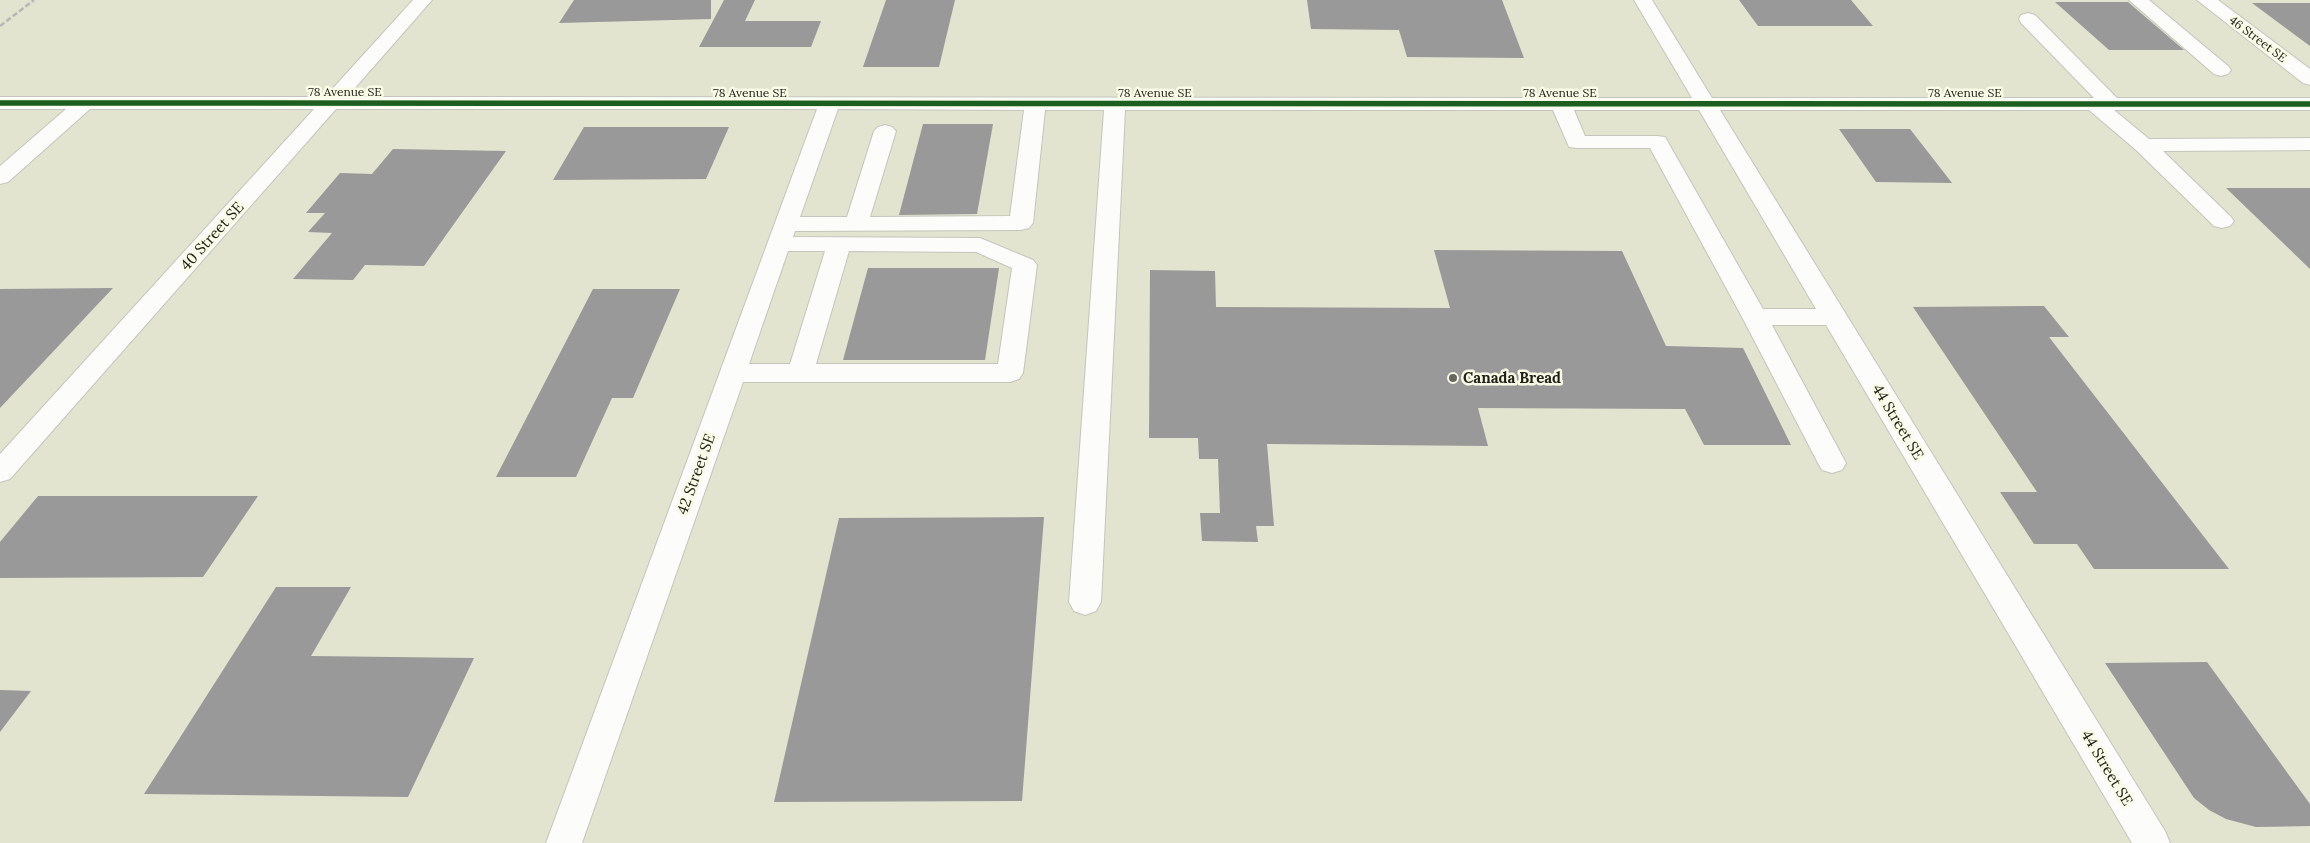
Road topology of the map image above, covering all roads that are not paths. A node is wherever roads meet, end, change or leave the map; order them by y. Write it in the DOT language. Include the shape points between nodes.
graph roads {
  1 [pos="423,0"];
  2 [pos="1644,0"];
  3 [pos="2138,0"];
  4 [pos="2206,0"];
  5 [pos="2028,19"];
  6 [pos="2221,70"];
  7 [pos="2310,79"];
  8 [pos="0,103"];
  9 [pos="85,103"];
  10 [pos="332,103"];
  11 [pos="1035,104"];
  12 [pos="1115,104"];
  13 [pos="1561,104"];
  14 [pos="1706,104"];
  15 [pos="2103,104"];
  16 [pos="2310,104"];
  17 [pos="829,105"];
  18 [pos="885,131"];
  19 [pos="2310,144"];
  20 [pos="2144,145"];
  21 [pos="0,178"];
  22 [pos="2222,221"];
  23 [pos="856,224"];
  24 [pos="782,234"];
  25 [pos="839,244"];
  26 [pos="1755,317"];
  27 [pos="1835,317"];
  28 [pos="800,373"];
  29 [pos="732,374"];
  30 [pos="1832,463"];
  31 [pos="0,472"];
  32 [pos="1085,602"];
  33 [pos="564,843"];
  34 [pos="2152,843"];
  1 -- 10 [label="street, 40 Street SE"];
  2 -- 14 [label="street, 44 Street SE"];
  3 -- 6 [label="street"];
  4 -- 7 [label="street, 46 Street SE"];
  5 -- 15 [label="street"];
  8 -- 9 [label="street, 78 Avenue SE"];
  9 -- 10 [label="street, 78 Avenue SE"];
  9 -- 21 [label="street"];
  10 -- 17 [label="street, 78 Avenue SE"];
  10 -- 31 [label="street, 40 Street SE"];
  11 -- 12 [label="street, 78 Avenue SE"];
  11 -- 17 [label="street, 78 Avenue SE"];
  11 -- 23 [label="street" via="1021,223"];
  12 -- 13 [label="street, 78 Avenue SE"];
  12 -- 32 [label="street"];
  13 -- 14 [label="street, 78 Avenue SE"];
  13 -- 26 [label="street" via="1577,142 1657,142"];
  14 -- 15 [label="street, 78 Avenue SE"];
  14 -- 27 [label="street, 44 Street SE"];
  15 -- 16 [label="street, 78 Avenue SE"];
  15 -- 20 [label="street"];
  17 -- 24 [label="street, 42 Street SE"];
  18 -- 23 [label="street"];
  19 -- 20 [label="street"];
  20 -- 22 [label="street"];
  23 -- 24 [label="street"];
  24 -- 25 [label="street"];
  24 -- 29 [label="street, 42 Street SE"];
  25 -- 28 [label="street"];
  25 -- 28 [label="street" via="980,244 1025,265 1010,373"];
  26 -- 27 [label="street"];
  26 -- 30 [label="street"];
  27 -- 34 [label="street, 44 Street SE"];
  28 -- 29 [label="street"];
  29 -- 33 [label="street, 42 Street SE"];
}
